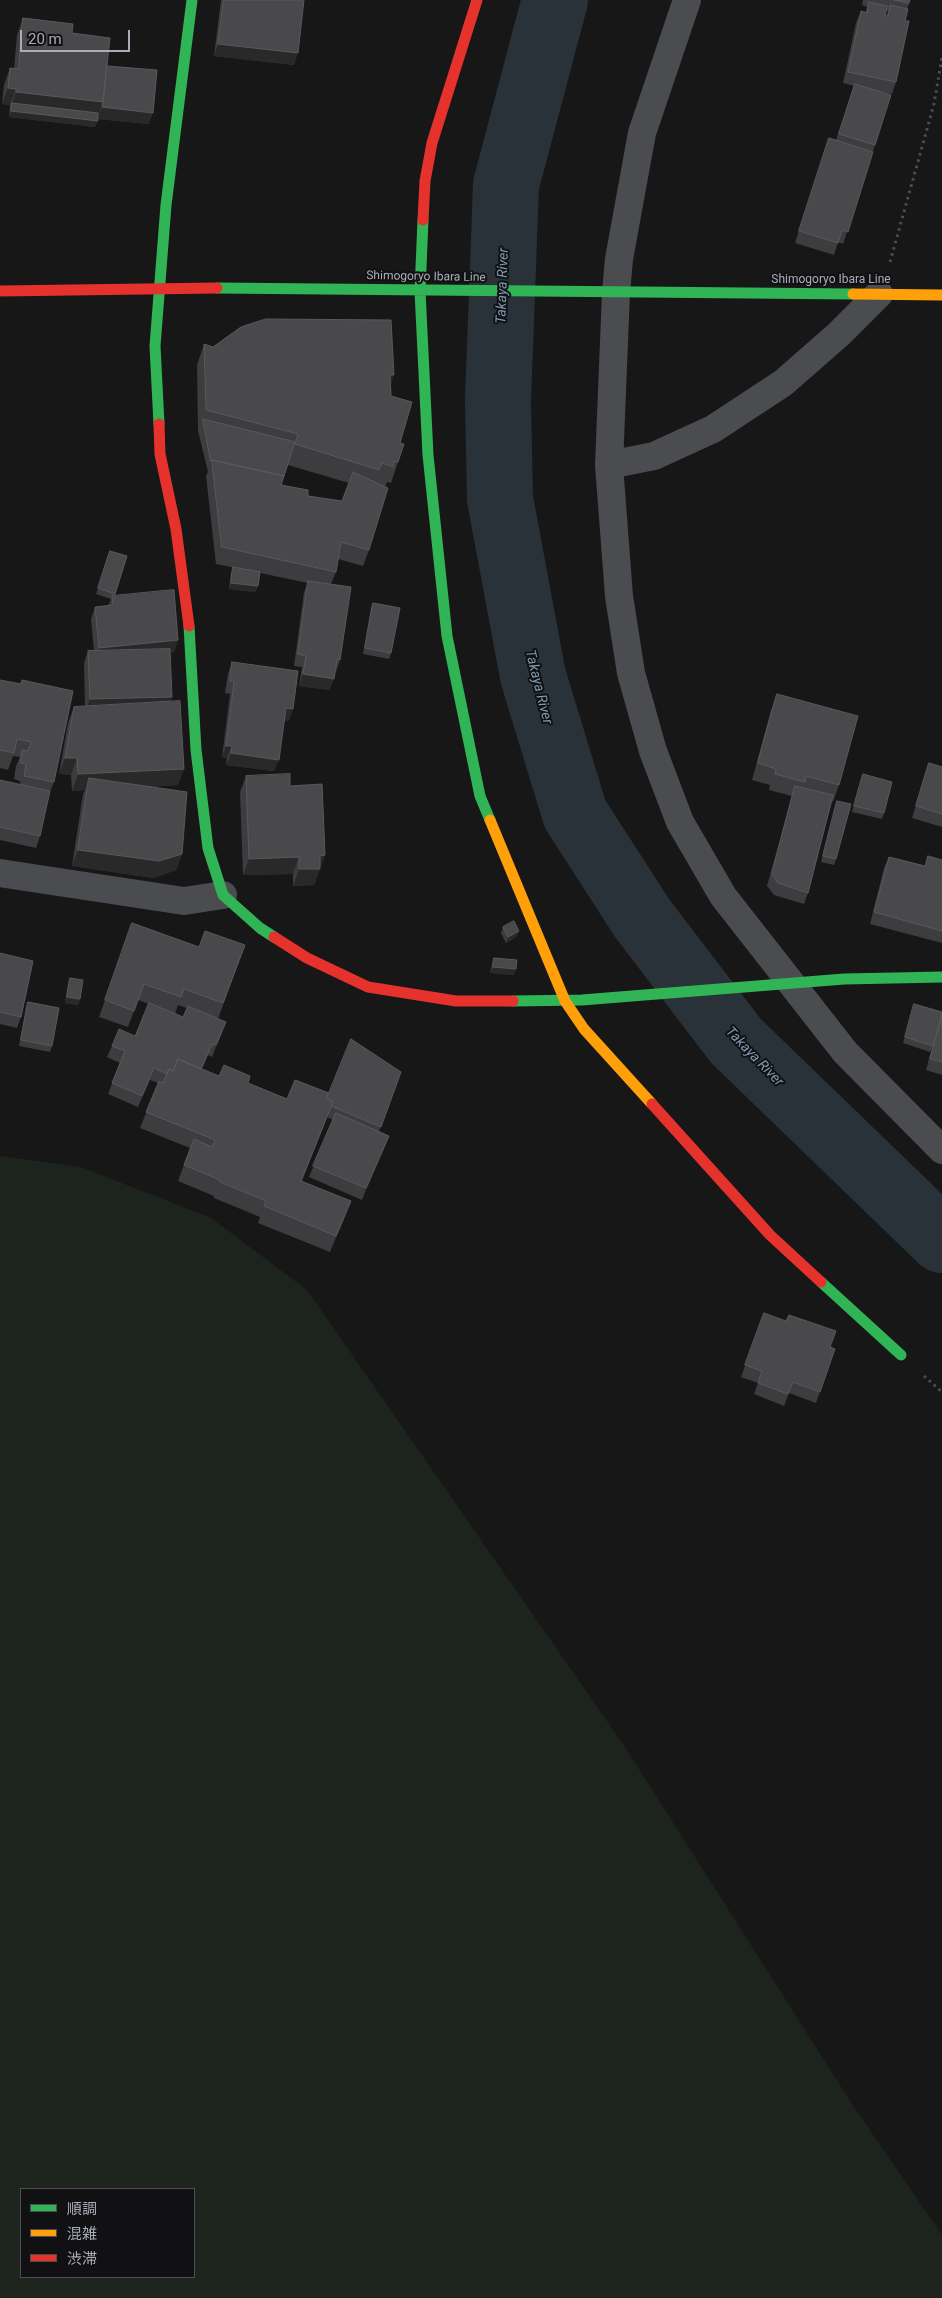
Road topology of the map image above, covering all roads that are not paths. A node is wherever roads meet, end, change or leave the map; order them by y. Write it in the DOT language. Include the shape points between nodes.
graph roads {
  1 [pos="192,0"];
  2 [pos="477,0"];
  3 [pos="687,0"];
  4 [pos="158,290"];
  5 [pos="0,291"];
  6 [pos="420,291"];
  7 [pos="606,293"];
  8 [pos="879,294"];
  9 [pos="942,295"];
  10 [pos="609,465"];
  11 [pos="0,873"];
  12 [pos="223,895"];
  13 [pos="942,977"];
  14 [pos="783,985"];
  15 [pos="565,1001"];
  16 [pos="942,1150"];
  17 [pos="901,1355"];
  1 -- 4 [label="street"];
  2 -- 6 [label="street" via="430,153 425,181"];
  3 -- 7 [label="street" via="642,133 619,259"];
  4 -- 5 [label="street, Shimogoryo Ibara Line"];
  4 -- 6 [label="street, Shimogoryo Ibara Line"];
  4 -- 12 [label="street" via="154,346 160,454 176,529 190,635 196,750 208,848"];
  6 -- 7 [label="street, Shimogoryo Ibara Line"];
  6 -- 15 [label="street" via="428,455 446,626 476,777 480,796"];
  7 -- 8 [label="street, Shimogoryo Ibara Line"];
  7 -- 10 [label="street"];
  8 -- 9 [label="street, Shimogoryo Ibara Line"];
  8 -- 10 [label="street" via="783,383 713,429 654,456"];
  10 -- 14 [label="street" via="618,596 631,673 653,751 680,822 723,896"];
  11 -- 12 [label="street" via="184,901"];
  12 -- 15 [label="street" via="260,928 307,958 368,987 456,1001"];
  13 -- 14 [label="street"];
  14 -- 15 [label="street"];
  14 -- 16 [label="street"];
  15 -- 17 [label="street" via="584,1029 770,1235"];
}
